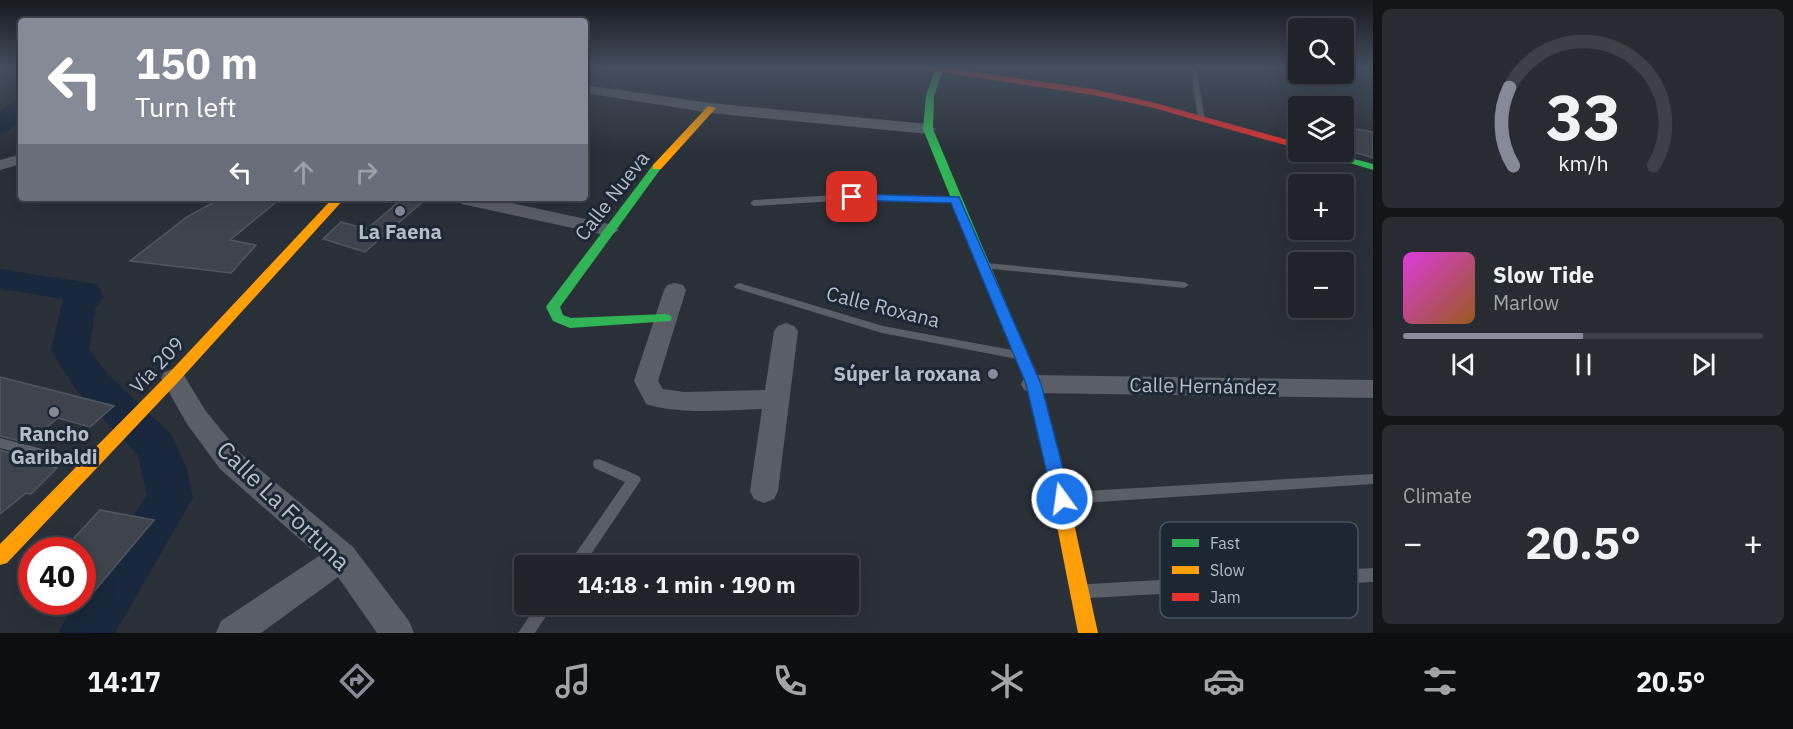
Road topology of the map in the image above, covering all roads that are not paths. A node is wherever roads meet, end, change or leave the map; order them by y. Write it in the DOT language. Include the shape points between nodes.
graph roads {
  1 [pos="628,96"];
  2 [pos="930,96"];
  3 [pos="1108,96"];
  4 [pos="1199,96"];
  5 [pos="711,108"];
  6 [pos="1203,118"];
  7 [pos="928,129"];
  8 [pos="1288,143"];
  9 [pos="18,160"];
  10 [pos="1354,162"];
  11 [pos="2,165"];
  12 [pos="1373,167"];
  13 [pos="955,200"];
  14 [pos="336,201"];
  15 [pos="493,201"];
  16 [pos="754,203"];
  17 [pos="609,230"];
  18 [pos="983,266"];
  19 [pos="1184,285"];
  20 [pos="740,286"];
  21 [pos="675,290"];
  22 [pos="665,318"];
  23 [pos="786,331"];
  24 [pos="1020,356"];
  25 [pos="166,384"];
  26 [pos="1033,384"];
  27 [pos="1373,389"];
  28 [pos="776,399"];
  29 [pos="0,443"];
  30 [pos="599,464"];
  31 [pos="87,466"];
  32 [pos="1373,479"];
  33 [pos="764,491"];
  34 [pos="1062,499"];
  35 [pos="582,555"];
  36 [pos="0,557"];
  37 [pos="342,557"];
  38 [pos="1373,575"];
  39 [pos="1358,576"];
  40 [pos="1160,587"];
  41 [pos="1078,591"];
  42 [pos="539,615"];
  43 [pos="233,633"];
  44 [pos="397,633"];
  45 [pos="526,633"];
  46 [pos="1088,633"];
  1 -- 5 [label="street"];
  2 -- 7 [label="street"];
  3 -- 6 [label="street"];
  4 -- 6 [label="lane"];
  5 -- 7 [label="street"];
  5 -- 17 [label="street, Calle Nueva" via="660,164"];
  6 -- 8 [label="street"];
  7 -- 13 [label="street"];
  9 -- 11 [label="street"];
  10 -- 12 [label="street"];
  13 -- 16 [label="lane" via="852,197"];
  13 -- 18 [label="street"];
  14 -- 25 [label="street, Vía 209"];
  15 -- 17 [label="street"];
  17 -- 22 [label="street, Calle Nueva" via="553,307 554,314 570,323"];
  18 -- 19 [label="lane"];
  18 -- 24 [label="street"];
  20 -- 24 [label="lane, Calle Roxana" via="882,329"];
  21 -- 22 [label="street"];
  22 -- 28 [label="street" via="646,381 655,398"];
  23 -- 28 [label="street"];
  24 -- 26 [label="street"];
  25 -- 31 [label="street, Vía 209"];
  25 -- 37 [label="street, Calle La Fortuna" via="230,461"];
  26 -- 27 [label="street, Calle Hernández"];
  26 -- 34 [label="street"];
  28 -- 33 [label="street"];
  29 -- 31 [label="lane"];
  30 -- 35 [label="lane" via="634,480"];
  31 -- 36 [label="street, Vía 209"];
  32 -- 34 [label="lane"];
  34 -- 41 [label="street"];
  37 -- 43 [label="street"];
  37 -- 44 [label="street, Calle La Fortuna"];
  38 -- 39 [label="lane"];
  40 -- 41 [label="lane"];
  41 -- 46 [label="street"];
  42 -- 45 [label="lane"];
}
